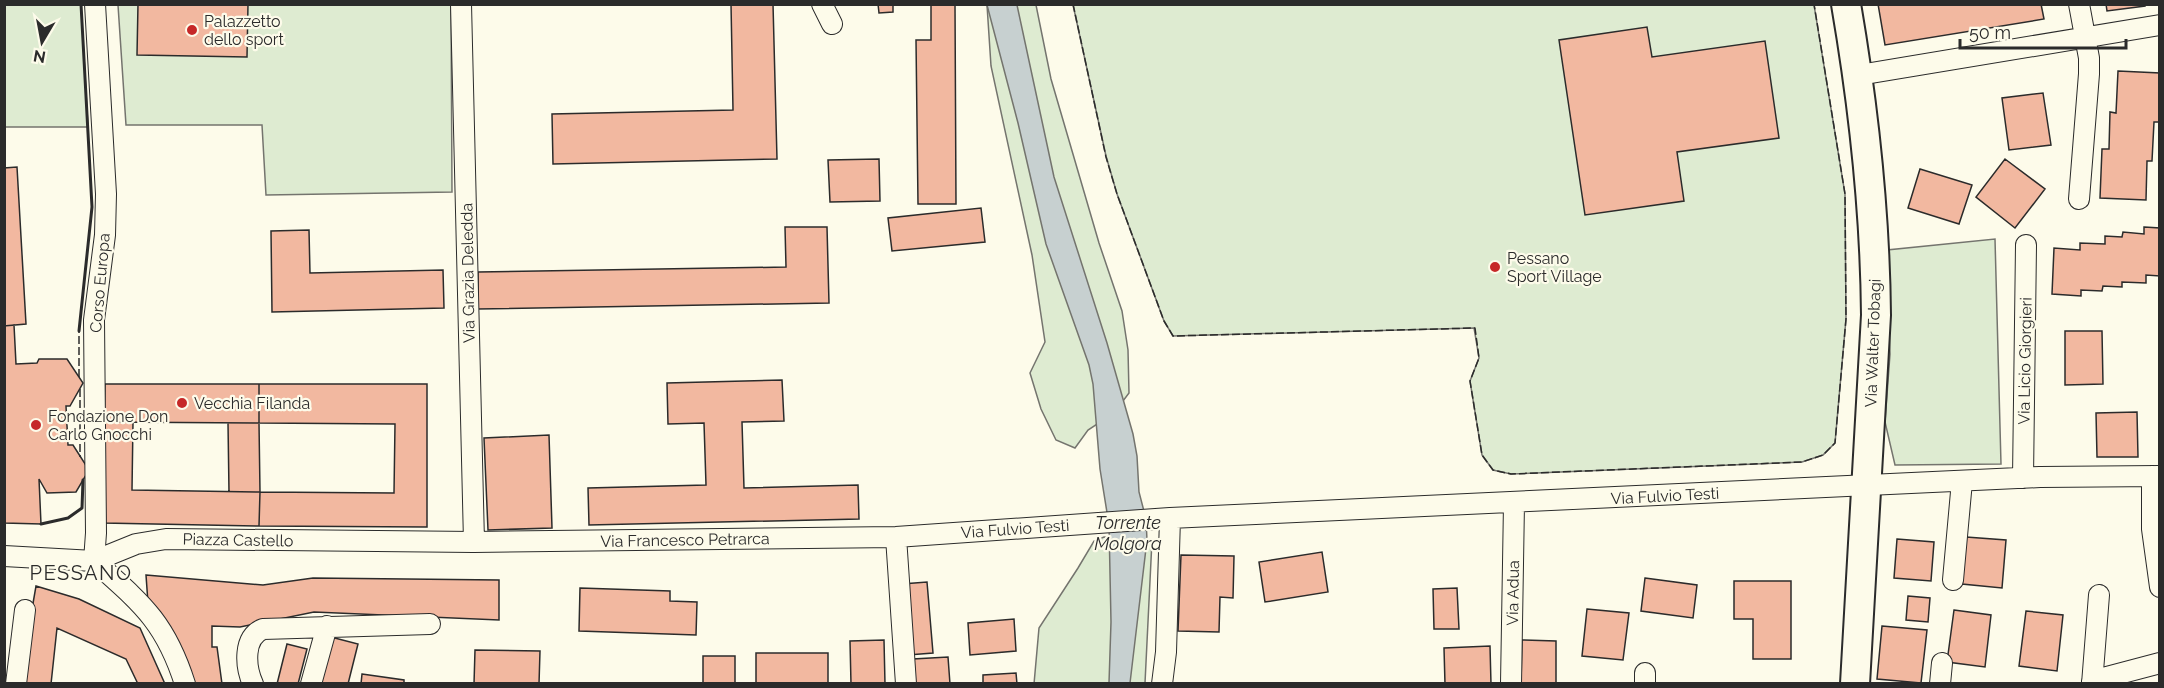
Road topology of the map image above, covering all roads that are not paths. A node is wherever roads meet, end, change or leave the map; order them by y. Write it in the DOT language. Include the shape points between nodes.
graph roads {
  1 [pos="95,4"];
  2 [pos="461,4"];
  3 [pos="822,4"];
  4 [pos="1846,4"];
  5 [pos="2079,4"];
  6 [pos="832,24"];
  7 [pos="2160,25"];
  8 [pos="2085,38"];
  9 [pos="1859,75"];
  10 [pos="2079,199"];
  11 [pos="2026,245"];
  12 [pos="2156,476"];
  13 [pos="2024,478"];
  14 [pos="1962,481"];
  15 [pos="1865,486"];
  16 [pos="1514,503"];
  17 [pos="1162,518"];
  18 [pos="896,537"];
  19 [pos="474,542"];
  20 [pos="4,556"];
  21 [pos="94,561"];
  22 [pos="1953,580"];
  23 [pos="2160,587"];
  24 [pos="2098,595"];
  25 [pos="25,610"];
  26 [pos="430,624"];
  27 [pos="327,626"];
  28 [pos="1942,663"];
  29 [pos="2160,663"];
  30 [pos="2092,682"];
  31 [pos="16,684"];
  32 [pos="185,684"];
  33 [pos="253,684"];
  34 [pos="311,684"];
  35 [pos="906,684"];
  36 [pos="1162,684"];
  37 [pos="1511,684"];
  38 [pos="1855,684"];
  39 [pos="1940,684"];
  1 -- 21 [label="street, Corso Europa" via="106,194 94,321"];
  2 -- 19 [label="street, Via Grazia Deledda"];
  3 -- 6 [label="street"];
  4 -- 9 [label="street, Via Walter Tobagi"];
  5 -- 8 [label="street"];
  7 -- 8 [label="street"];
  8 -- 9 [label="street"];
  8 -- 10 [label="street" via="2089,74"];
  9 -- 15 [label="street, Via Walter Tobagi" via="1873,205 1876,294"];
  11 -- 13 [label="street, Via Licio Giorgieri"];
  12 -- 13 [label="street, Via Fulvio Testi"];
  12 -- 23 [label="street" via="2152,529"];
  13 -- 14 [label="street, Via Fulvio Testi"];
  14 -- 15 [label="street, Via Fulvio Testi"];
  14 -- 22 [label="street"];
  15 -- 16 [label="street, Via Fulvio Testi"];
  15 -- 38 [label="street, Via Walter Tobagi"];
  16 -- 17 [label="street, Via Fulvio Testi"];
  16 -- 37 [label="street, Via Adua"];
  17 -- 18 [label="street, Via Fulvio Testi"];
  17 -- 36 [label="street" via="1166,652"];
  18 -- 19 [label="street, Via Francesco Petrarca"];
  18 -- 35 [label="street"];
  19 -- 21 [label="street, Piazza Castello" via="159,540 129,546"];
  20 -- 21 [label="street, Piazza Castello"];
  21 -- 32 [label="street" via="154,618 174,652"];
  24 -- 30 [label="street"];
  25 -- 31 [label="street"];
  26 -- 27 [label="street"];
  27 -- 33 [label="street" via="257,631 248,652"];
  27 -- 34 [label="street"];
  28 -- 39 [label="street"];
  29 -- 30 [label="street"];
}
